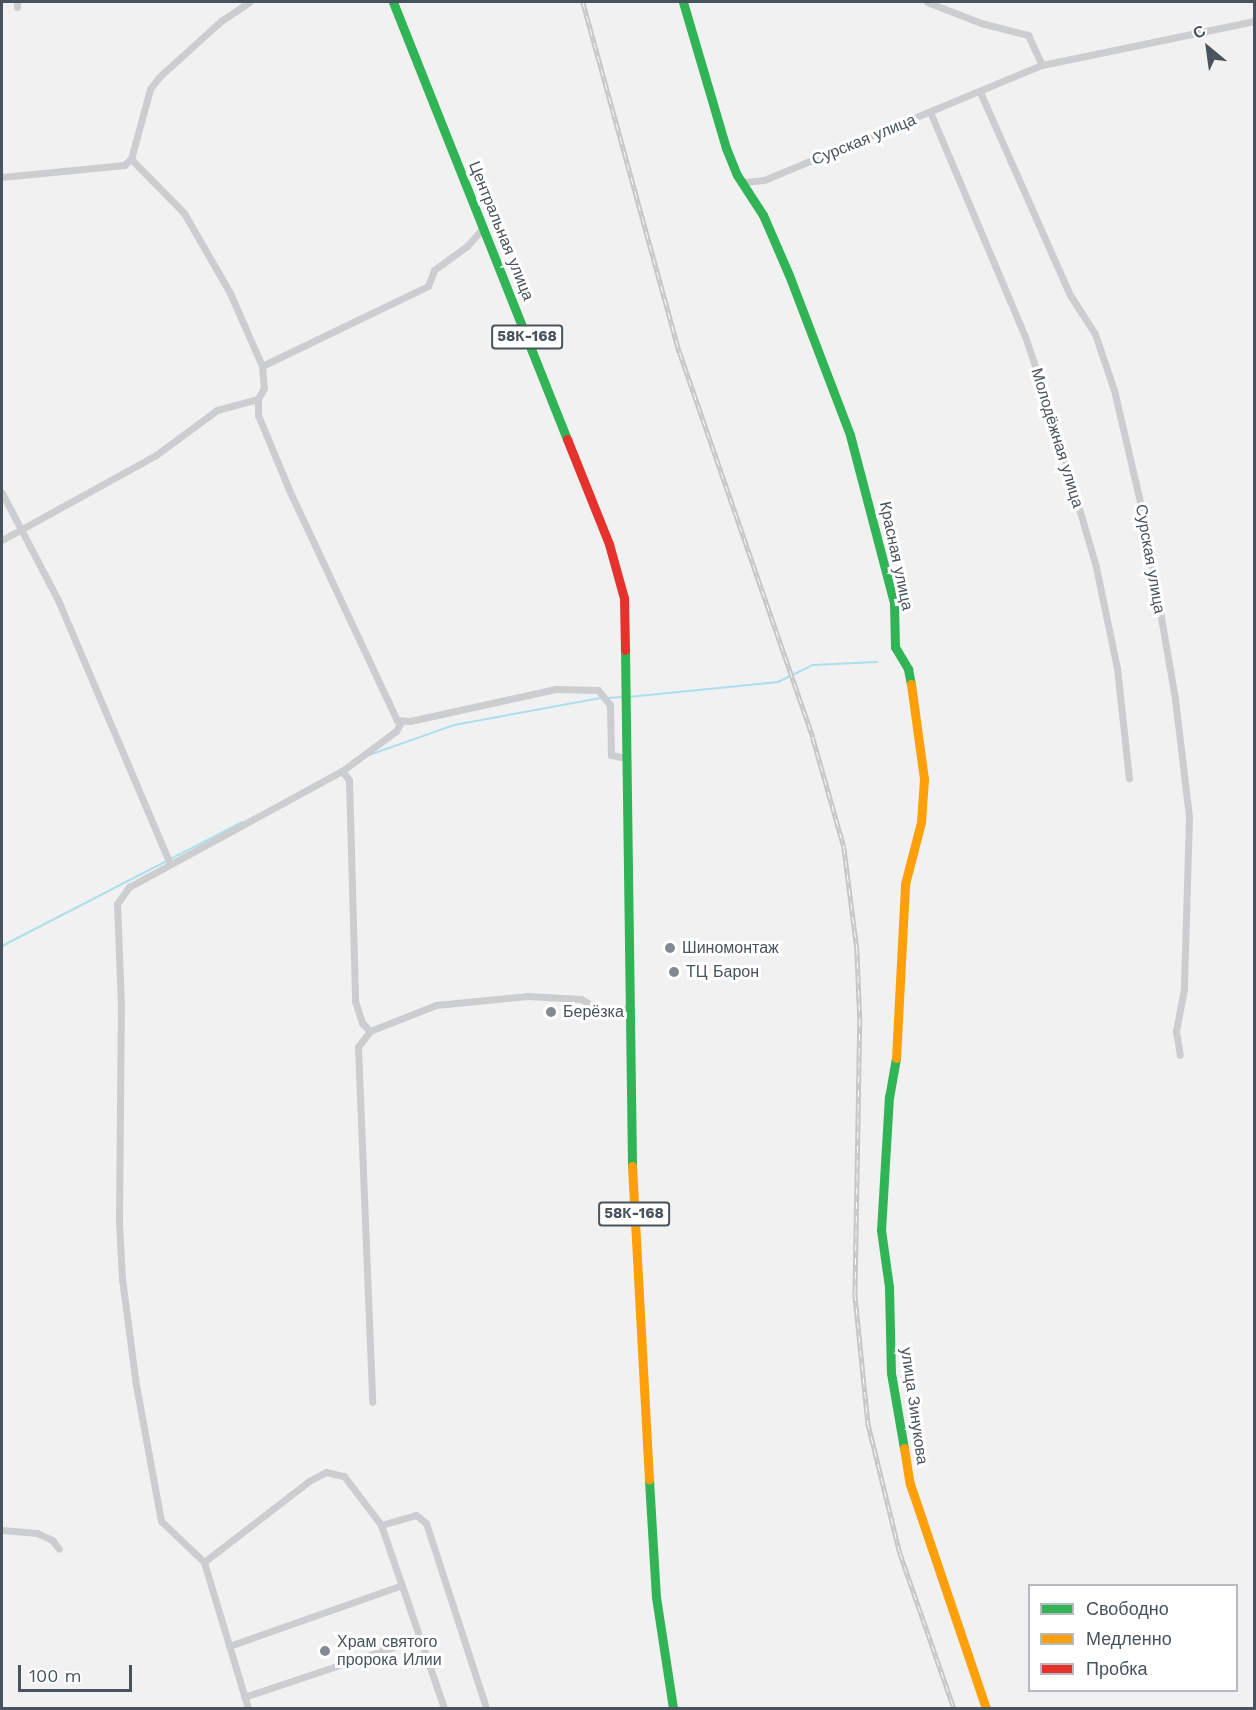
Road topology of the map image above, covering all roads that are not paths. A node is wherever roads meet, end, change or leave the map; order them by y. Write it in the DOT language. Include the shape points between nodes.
graph roads {
  1 [pos="249,2"];
  2 [pos="393,2"];
  3 [pos="683,2"];
  4 [pos="927,2"];
  5 [pos="1254,21"];
  6 [pos="1042,65"];
  7 [pos="980,92"];
  8 [pos="931,114"];
  9 [pos="131,159"];
  10 [pos="2,177"];
  11 [pos="745,182"];
  12 [pos="484,227"];
  13 [pos="262,366"];
  14 [pos="258,399"];
  15 [pos="2,493"];
  16 [pos="21,530"];
  17 [pos="2,540"];
  18 [pos="400,722"];
  19 [pos="627,758"];
  20 [pos="342,771"];
  21 [pos="1129,778"];
  22 [pos="170,864"];
  23 [pos="629,1010"];
  24 [pos="370,1031"];
  25 [pos="1180,1055"];
  26 [pos="889,1096"];
  27 [pos="372,1402"];
  28 [pos="381,1525"];
  29 [pos="2,1530"];
  30 [pos="59,1549"];
  31 [pos="204,1562"];
  32 [pos="402,1585"];
  33 [pos="420,1638"];
  34 [pos="229,1646"];
  35 [pos="244,1697"];
  36 [pos="248,1708"];
  37 [pos="444,1708"];
  38 [pos="486,1708"];
  39 [pos="673,1708"];
  40 [pos="986,1708"];
  1 -- 9 [label="street" via="221,21 159,77 150,90"];
  2 -- 12 [label="street, Центральная улица / 58К-168"];
  3 -- 11 [label="street, Красная улица" via="726,148 736,174"];
  4 -- 6 [label="street" via="981,23 1028,35"];
  5 -- 6 [label="street, Сурская улица"];
  6 -- 7 [label="street, Сурская улица"];
  7 -- 8 [label="street, Сурская улица"];
  7 -- 25 [label="street, Сурская улица" via="1067,290 1095,334 1114,390 1144,519 1175,699 1188,817 1184,989 1176,1031"];
  8 -- 11 [label="street, Сурская улица" via="764,180"];
  8 -- 21 [label="street, Молодёжная улица" via="1025,336 1058,436 1096,567 1117,668"];
  9 -- 10 [label="street" via="116,168"];
  9 -- 13 [label="street" via="169,193 206,246"];
  11 -- 26 [label="street, Красная улица" via="789,275 850,435 894,603 895,647 908,669 918,720 924,779 921,822 905,884 898,964 896,1074"];
  12 -- 13 [label="street" via="467,246 434,270 428,286"];
  12 -- 19 [label="street, Центральная улица / 58К-168" via="619,574 627,621"];
  13 -- 14 [label="street" via="264,388"];
  14 -- 16 [label="street" via="217,410 184,438"];
  14 -- 18 [label="street" via="258,415 290,492 388,705"];
  15 -- 16 [label="street"];
  16 -- 17 [label="street"];
  16 -- 22 [label="street" via="78,646"];
  18 -- 19 [label="street" via="556,689 598,690 610,705 611,755"];
  18 -- 20 [label="street" via="396,731"];
  19 -- 23 [label="street, 58К-168"];
  20 -- 22 [label="street"];
  20 -- 24 [label="street" via="349,780 355,1000 362,1023"];
  22 -- 31 [label="street" via="129,887 117,904 121,1256 136,1385 157,1507 161,1521"];
  23 -- 24 [label="street" via="600,1010 581,999 526,996 436,1005"];
  23 -- 39 [label="street, 58К-168" via="630,1139 656,1597"];
  24 -- 27 [label="street" via="358,1047 358,1055"];
  26 -- 40 [label="street, улица Зинукова" via="881,1230 889,1287 891,1373 910,1484"];
  28 -- 31 [label="street" via="344,1476 326,1472"];
  28 -- 32 [label="street"];
  28 -- 38 [label="street" via="416,1515 426,1523"];
  29 -- 30 [label="street" via="37,1533 52,1540"];
  31 -- 34 [label="street"];
  32 -- 33 [label="street"];
  32 -- 34 [label="street"];
  33 -- 35 [label="street"];
  33 -- 37 [label="street"];
  34 -- 35 [label="street"];
  35 -- 36 [label="street"];
}
